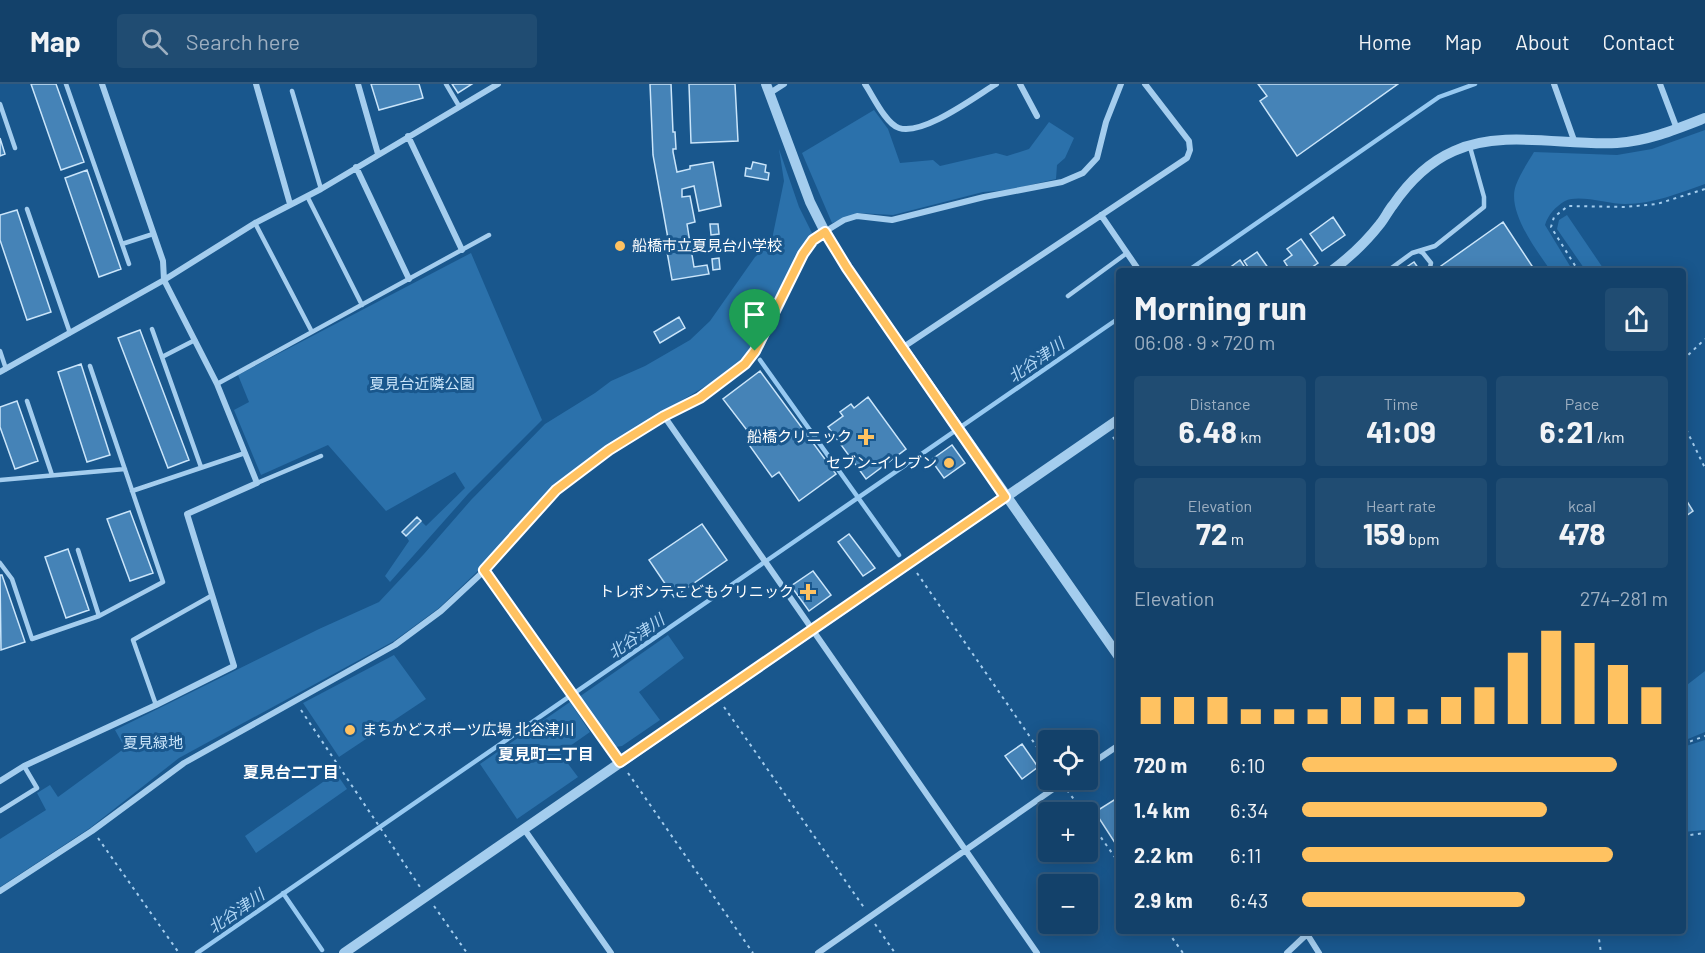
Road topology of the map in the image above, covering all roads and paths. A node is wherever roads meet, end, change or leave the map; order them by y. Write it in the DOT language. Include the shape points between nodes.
graph roads {
  1 [pos="66,84"];
  2 [pos="103,84"];
  3 [pos="256,84"];
  4 [pos="358,84"];
  5 [pos="446,84"];
  6 [pos="498,84"];
  7 [pos="784,84"];
  8 [pos="866,84"];
  9 [pos="996,84"];
  10 [pos="1020,84"];
  11 [pos="1120,84"];
  12 [pos="1145,84"];
  13 [pos="1554,84"];
  14 [pos="1660,84"];
  15 [pos="768,88"];
  16 [pos="292,91"];
  17 [pos="0,104"];
  18 [pos="459,106"];
  19 [pos="1037,116"];
  20 [pos="1705,118"];
  21 [pos="1677,129"];
  22 [pos="408,136"];
  23 [pos="1575,143"];
  24 [pos="1469,145"];
  25 [pos="15,148"];
  26 [pos="378,153"];
  27 [pos="356,167"];
  28 [pos="321,189"];
  29 [pos="1705,189"];
  30 [pos="307,196"];
  31 [pos="290,204"];
  32 [pos="27,208"];
  33 [pos="1101,215"];
  34 [pos="255,223"];
  35 [pos="825,232"];
  36 [pos="153,234"];
  37 [pos="489,235"];
  38 [pos="122,244"];
  39 [pos="462,250"];
  40 [pos="1416,251"];
  41 [pos="1127,253"];
  42 [pos="129,264"];
  43 [pos="1137,268"];
  44 [pos="1335,268"];
  45 [pos="1392,268"];
  46 [pos="1430,268"];
  47 [pos="1577,268"];
  48 [pos="409,279"];
  49 [pos="164,280"];
  50 [pos="1068,296"];
  51 [pos="362,305"];
  52 [pos="152,329"];
  53 [pos="312,332"];
  54 [pos="70,333"];
  55 [pos="1705,339"];
  56 [pos="195,340"];
  57 [pos="902,348"];
  58 [pos="0,351"];
  59 [pos="162,357"];
  60 [pos="1686,357"];
  61 [pos="90,366"];
  62 [pos="3,371"];
  63 [pos="217,384"];
  64 [pos="27,401"];
  65 [pos="664,416"];
  66 [pos="1116,421"];
  67 [pos="1686,429"];
  68 [pos="245,453"];
  69 [pos="321,456"];
  70 [pos="201,468"];
  71 [pos="1705,468"];
  72 [pos="125,469"];
  73 [pos="52,475"];
  74 [pos="0,480"];
  75 [pos="257,483"];
  76 [pos="132,491"];
  77 [pos="1005,497"];
  78 [pos="78,550"];
  79 [pos="0,563"];
  80 [pos="910,563"];
  81 [pos="484,570"];
  82 [pos="211,596"];
  83 [pos="99,616"];
  84 [pos="813,630"];
  85 [pos="1116,653"];
  86 [pos="716,695"];
  87 [pos="295,700"];
  88 [pos="156,705"];
  89 [pos="1705,736"];
  90 [pos="1686,743"];
  91 [pos="1116,747"];
  92 [pos="1038,749"];
  93 [pos="1098,759"];
  94 [pos="620,762"];
  95 [pos="24,766"];
  96 [pos="0,781"];
  97 [pos="1051,790"];
  98 [pos="0,811"];
  99 [pos="525,829"];
  100 [pos="93,831"];
  101 [pos="1098,833"];
  102 [pos="1705,833"];
  103 [pos="1686,836"];
  104 [pos="966,850"];
  105 [pos="1116,859"];
  106 [pos="0,891"];
  107 [pos="427,896"];
  108 [pos="870,917"];
  109 [pos="1169,934"];
  110 [pos="1305,934"];
  111 [pos="1307,934"];
  112 [pos="1598,934"];
  113 [pos="179,953"];
  114 [pos="344,953"];
  115 [pos="467,953"];
  116 [pos="611,953"];
  117 [pos="753,953"];
  118 [pos="818,953"];
  119 [pos="895,953"];
  120 [pos="1037,953"];
  121 [pos="1183,953"];
  122 [pos="1287,953"];
  123 [pos="1318,953"];
  124 [pos="1600,953"];
  1 -- 38 [label="lane"];
  2 -- 36 [label="street"];
  3 -- 31 [label="street"];
  4 -- 26 [label="street"];
  5 -- 18 [label="lane"];
  6 -- 18 [label="street"];
  7 -- 15 [label="street"];
  8 -- 9 [label="street" via="886,117 898,128 923,126"];
  10 -- 19 [label="street"];
  11 -- 35 [label="street" via="1097,158 1083,173 1062,183 892,220 857,216"];
  12 -- 33 [label="street" via="1189,141 1190,150 1187,158"];
  13 -- 23 [label="street"];
  14 -- 21 [label="street"];
  15 -- 35 [label="street" via="797,170"];
  16 -- 28 [label="lane"];
  17 -- 25 [label="lane"];
  18 -- 22 [label="street"];
  20 -- 21 [label="street"];
  21 -- 23 [label="street" via="1619,143"];
  22 -- 26 [label="street"];
  22 -- 39 [label="street"];
  23 -- 24 [label="street" via="1509,140"];
  24 -- 40 [label="lane" via="1484,207 1435,246"];
  24 -- 44 [label="street" via="1435,161 1419,174 1372,235"];
  26 -- 27 [label="street"];
  27 -- 28 [label="street"];
  27 -- 48 [label="street"];
  28 -- 30 [label="street"];
  29 -- 47 [label="path" via="1657,204 1568,206 1554,217 1551,227"];
  30 -- 31 [label="street"];
  30 -- 51 [label="lane"];
  31 -- 34 [label="street"];
  32 -- 54 [label="lane"];
  33 -- 41 [label="street"];
  33 -- 57 [label="street"];
  34 -- 49 [label="street"];
  34 -- 53 [label="lane"];
  35 -- 57 [label="street"];
  35 -- 65 [label="street" via="803,254 745,364 700,398"];
  36 -- 38 [label="lane"];
  36 -- 49 [label="street"];
  37 -- 39 [label="lane"];
  38 -- 42 [label="lane"];
  39 -- 48 [label="lane"];
  40 -- 45 [label="lane"];
  40 -- 46 [label="lane" via="1423,252"];
  41 -- 43 [label="street"];
  41 -- 50 [label="lane"];
  48 -- 51 [label="lane"];
  49 -- 54 [label="street"];
  49 -- 56 [label="street"];
  51 -- 53 [label="lane"];
  52 -- 59 [label="lane"];
  53 -- 63 [label="lane"];
  54 -- 62 [label="street"];
  55 -- 60 [label="path"];
  56 -- 59 [label="lane"];
  56 -- 63 [label="street"];
  57 -- 77 [label="street"];
  58 -- 62 [label="lane"];
  59 -- 70 [label="lane"];
  61 -- 72 [label="lane"];
  63 -- 68 [label="street"];
  64 -- 73 [label="lane"];
  65 -- 81 [label="street" via="609,450 556,490"];
  65 -- 84 [label="street"];
  66 -- 77 [label="street"];
  67 -- 71 [label="path"];
  68 -- 70 [label="lane"];
  68 -- 75 [label="street"];
  69 -- 75 [label="lane"];
  70 -- 76 [label="lane"];
  72 -- 73 [label="lane"];
  72 -- 76 [label="lane"];
  73 -- 74 [label="lane"];
  75 -- 82 [label="street" via="187,514"];
  76 -- 83 [label="lane" via="163,582"];
  77 -- 80 [label="street"];
  77 -- 85 [label="street"];
  78 -- 83 [label="lane"];
  79 -- 83 [label="lane" via="12,579 32,639"];
  80 -- 84 [label="street"];
  80 -- 92 [label="path"];
  81 -- 87 [label="street" via="441,611 395,645"];
  81 -- 94 [label="path"];
  82 -- 88 [label="lane" via="133,640"];
  82 -- 88 [label="street" via="234,666"];
  84 -- 86 [label="street"];
  84 -- 104 [label="street"];
  86 -- 94 [label="street"];
  86 -- 108 [label="path"];
  87 -- 100 [label="street" via="184,763"];
  87 -- 107 [label="path"];
  88 -- 95 [label="street"];
  89 -- 90 [label="path"];
  91 -- 93 [label="street"];
  94 -- 99 [label="street"];
  94 -- 117 [label="path"];
  95 -- 96 [label="street"];
  95 -- 98 [label="lane" via="37,788"];
  97 -- 104 [label="street"];
  99 -- 107 [label="street"];
  99 -- 116 [label="street"];
  100 -- 106 [label="street"];
  100 -- 113 [label="path"];
  101 -- 105 [label="path"];
  102 -- 103 [label="path"];
  104 -- 108 [label="street"];
  104 -- 120 [label="street"];
  107 -- 114 [label="street"];
  107 -- 115 [label="path"];
  108 -- 118 [label="street"];
  108 -- 119 [label="path"];
  109 -- 121 [label="path"];
  110 -- 122 [label="street"];
  111 -- 123 [label="street"];
  112 -- 124 [label="path"];
}
